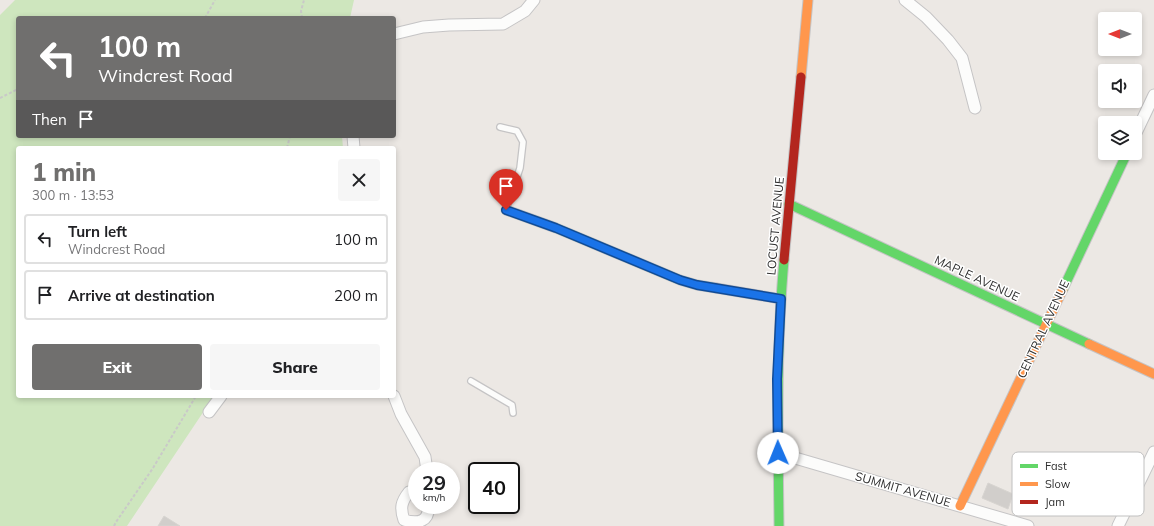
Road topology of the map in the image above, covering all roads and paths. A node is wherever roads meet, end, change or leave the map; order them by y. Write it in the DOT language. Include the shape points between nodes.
graph roads {
  1 [pos="214,0"];
  2 [pos="304,0"];
  3 [pos="534,0"];
  4 [pos="808,0"];
  5 [pos="905,0"];
  6 [pos="206,16"];
  7 [pos="302,16"];
  8 [pos="396,34"];
  9 [pos="16,90"];
  10 [pos="1154,95"];
  11 [pos="0,98"];
  12 [pos="975,108"];
  13 [pos="1142,120"];
  14 [pos="500,127"];
  15 [pos="1123,160"];
  16 [pos="789,204"];
  17 [pos="506,210"];
  18 [pos="781,299"];
  19 [pos="1046,324"];
  20 [pos="1154,374"];
  21 [pos="471,381"];
  22 [pos="195,398"];
  23 [pos="220,398"];
  24 [pos="395,398"];
  25 [pos="209,412"];
  26 [pos="513,413"];
  27 [pos="1154,452"];
  28 [pos="778,453"];
  29 [pos="426,462"];
  30 [pos="1144,473"];
  31 [pos="408,493"];
  32 [pos="960,506"];
  33 [pos="427,514"];
  34 [pos="1123,516"];
  35 [pos="114,526"];
  36 [pos="779,526"];
  37 [pos="1028,526"];
  38 [pos="1118,526"];
  1 -- 6 [label="path"];
  2 -- 7 [label="path"];
  3 -- 8 [label="street" via="525,11 503,24 423,27"];
  4 -- 16 [label="street, LOCUST AVENUE"];
  5 -- 12 [label="street" via="926,17 962,58"];
  9 -- 11 [label="path"];
  10 -- 13 [label="street"];
  14 -- 17 [label="lane" via="517,130 523,142 520,168"];
  15 -- 19 [label="street, CENTRAL AVENUE"];
  16 -- 18 [label="street, LOCUST AVENUE"];
  16 -- 19 [label="street, MAPLE AVENUE"];
  17 -- 18 [label="street" via="680,280"];
  18 -- 28 [label="street, LOCUST AVENUE" via="777,374"];
  19 -- 20 [label="street, MAPLE AVENUE"];
  19 -- 32 [label="street, CENTRAL AVENUE"];
  21 -- 26 [label="lane" via="512,405"];
  22 -- 35 [label="path" via="153,468"];
  23 -- 25 [label="street"];
  24 -- 29 [label="street"];
  27 -- 30 [label="street"];
  28 -- 32 [label="street, SUMMIT AVENUE"];
  28 -- 36 [label="street, LOCUST AVENUE"];
  31 -- 33 [label="street" via="403,500 404,520 416,523 424,520"];
  32 -- 37 [label="street, SUMMIT AVENUE"];
  34 -- 38 [label="street"];
}
